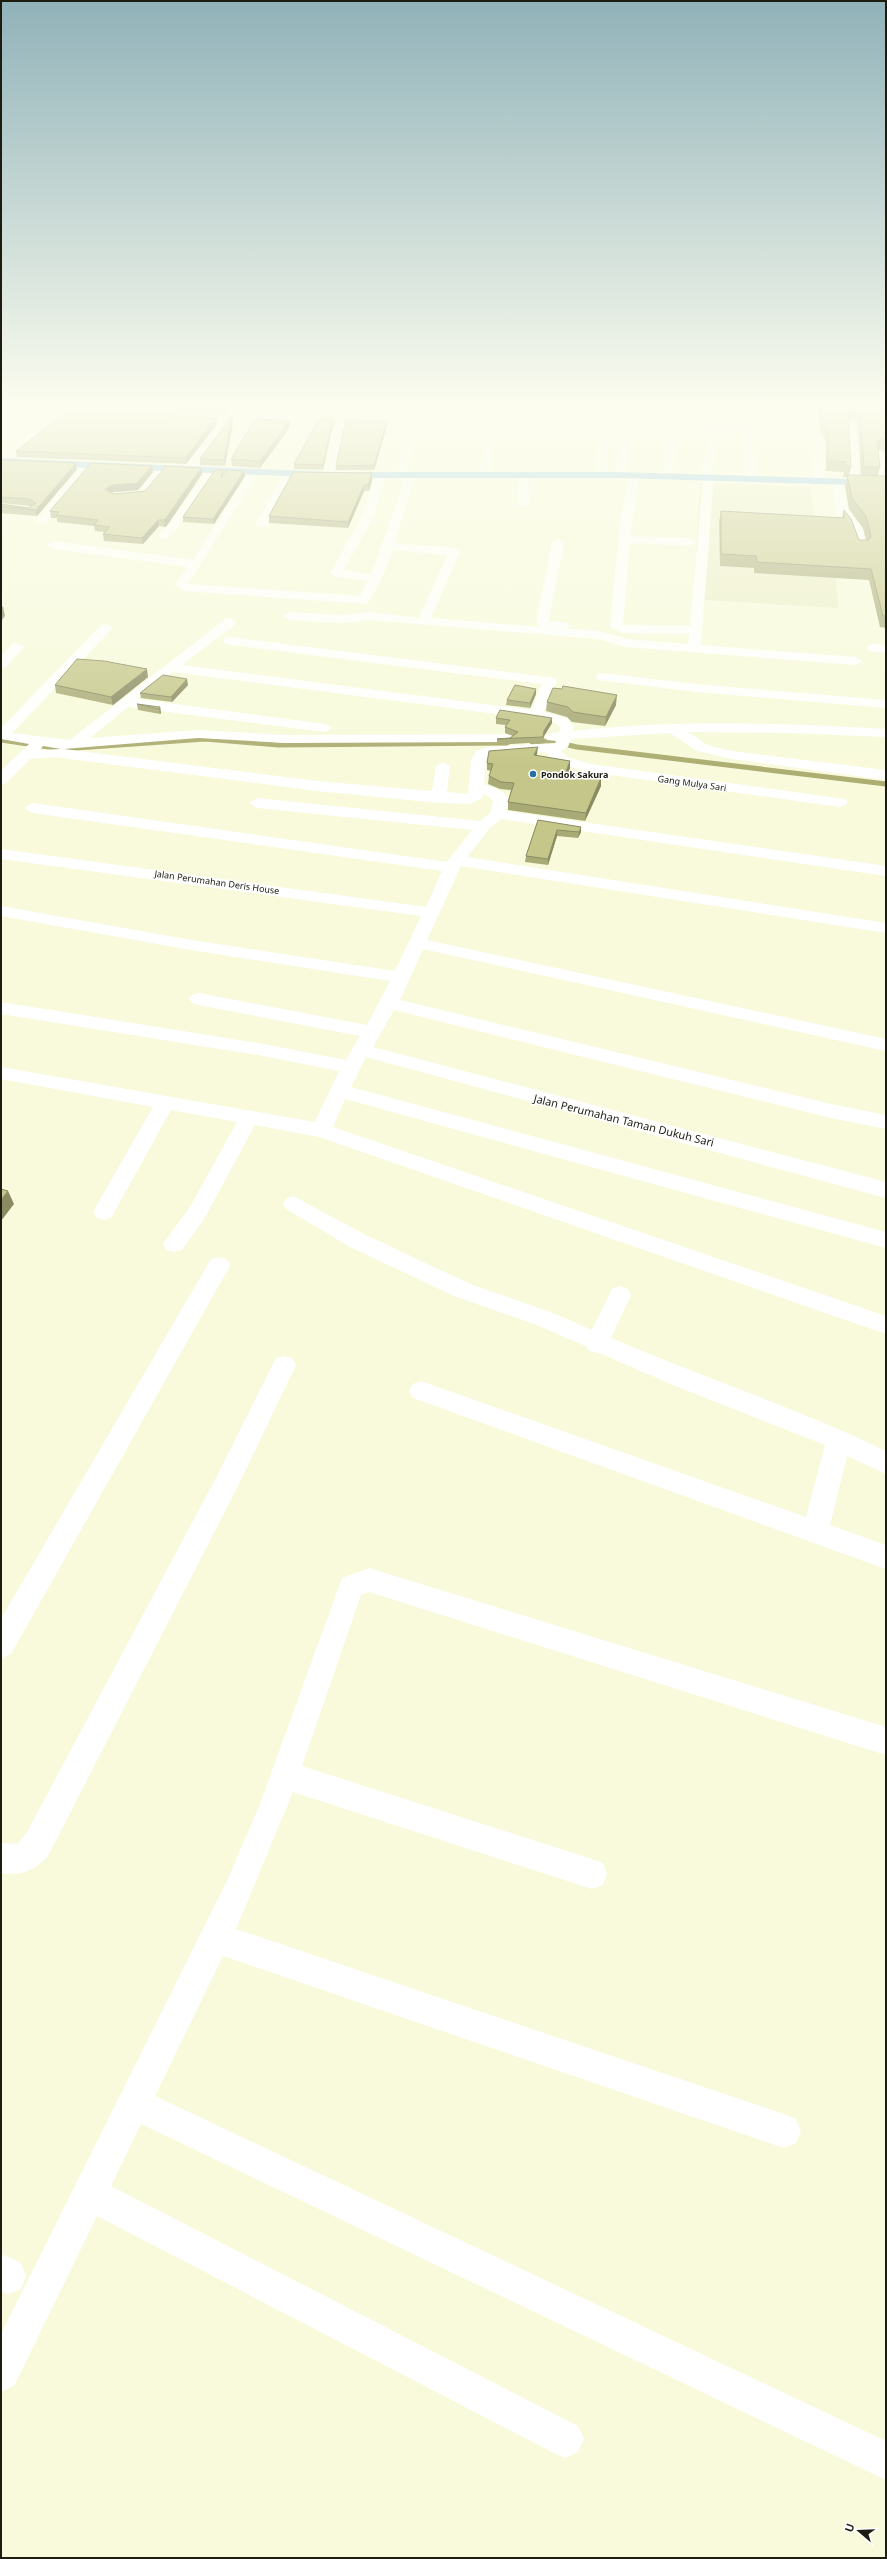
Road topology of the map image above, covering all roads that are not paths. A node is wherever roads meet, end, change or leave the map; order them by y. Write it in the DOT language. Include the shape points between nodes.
graph roads {
  1 [pos="173,526"];
  2 [pos="220,526"];
  3 [pos="362,526"];
  4 [pos="396,526"];
  5 [pos="626,526"];
  6 [pos="706,526"];
  7 [pos="855,526"];
  8 [pos="163,536"];
  9 [pos="624,539"];
  10 [pos="689,542"];
  11 [pos="558,543"];
  12 [pos="53,546"];
  13 [pos="388,546"];
  14 [pos="861,547"];
  15 [pos="196,564"];
  16 [pos="374,578"];
  17 [pos="289,616"];
  18 [pos="230,622"];
  19 [pos="430,622"];
  20 [pos="106,628"];
  21 [pos="697,630"];
  22 [pos="570,632"];
  23 [pos="230,641"];
  24 [pos="17,647"];
  25 [pos="696,648"];
  26 [pos="856,661"];
  27 [pos="1,664"];
  28 [pos="170,668"];
  29 [pos="604,678"];
  30 [pos="125,702"];
  31 [pos="886,704"];
  32 [pos="536,715"];
  33 [pos="673,728"];
  34 [pos="886,732"];
  35 [pos="1,735"];
  36 [pos="380,737"];
  37 [pos="561,741"];
  38 [pos="73,745"];
  39 [pos="33,748"];
  40 [pos="443,766"];
  41 [pos="886,775"];
  42 [pos="1,780"];
  43 [pos="478,787"];
  44 [pos="439,798"];
  45 [pos="840,802"];
  46 [pos="257,803"];
  47 [pos="33,808"];
  48 [pos="498,814"];
  49 [pos="483,826"];
  50 [pos="1,854"];
  51 [pos="454,864"];
  52 [pos="886,871"];
  53 [pos="1,911"];
  54 [pos="433,913"];
  55 [pos="886,928"];
  56 [pos="418,943"];
  57 [pos="401,977"];
  58 [pos="198,999"];
  59 [pos="389,1003"];
  60 [pos="1,1008"];
  61 [pos="371,1032"];
  62 [pos="886,1045"];
  63 [pos="362,1050"];
  64 [pos="351,1067"];
  65 [pos="1,1074"];
  66 [pos="340,1091"];
  67 [pos="164,1103"];
  68 [pos="249,1119"];
  69 [pos="886,1122"];
  70 [pos="321,1130"];
  71 [pos="886,1190"];
  72 [pos="293,1204"];
  73 [pos="104,1212"];
  74 [pos="886,1240"];
  75 [pos="174,1244"];
  76 [pos="219,1265"];
  77 [pos="620,1295"];
  78 [pos="886,1324"];
  79 [pos="597,1344"];
  80 [pos="284,1366"];
  81 [pos="421,1391"];
  82 [pos="839,1440"];
  83 [pos="886,1463"];
  84 [pos="815,1533"];
  85 [pos="886,1557"];
  86 [pos="1,1645"];
  87 [pos="886,1741"];
  88 [pos="284,1775"];
  89 [pos="1,1858"];
  90 [pos="592,1874"];
  91 [pos="215,1938"];
  92 [pos="134,2103"];
  93 [pos="784,2131"];
  94 [pos="90,2194"];
  95 [pos="1,2373"];
  96 [pos="566,2439"];
  97 [pos="886,2462"];
  1 -- 8 [label="street"];
  2 -- 15 [label="street"];
  3 -- 16 [label="street" via="336,573"];
  4 -- 13 [label="street"];
  5 -- 9 [label="street"];
  6 -- 21 [label="street" via="706,556"];
  7 -- 14 [label="street"];
  9 -- 10 [label="street"];
  9 -- 21 [label="street" via="616,627"];
  11 -- 22 [label="street" via="542,622 546,625 569,627"];
  12 -- 15 [label="street"];
  13 -- 16 [label="street"];
  13 -- 17 [label="street" via="454,552 423,622 379,617 342,619"];
  15 -- 16 [label="street" via="181,584 183,586 361,600 366,598"];
  18 -- 28 [label="street"];
  19 -- 22 [label="street"];
  20 -- 35 [label="street"];
  21 -- 25 [label="street"];
  22 -- 25 [label="street" via="599,635 626,644"];
  23 -- 32 [label="street" via="550,680"];
  24 -- 27 [label="street"];
  25 -- 26 [label="street"];
  28 -- 30 [label="street"];
  28 -- 32 [label="street"];
  29 -- 31 [label="street"];
  30 -- 36 [label="street"];
  30 -- 38 [label="street"];
  32 -- 37 [label="street" via="564,722 567,727"];
  33 -- 34 [label="street"];
  33 -- 37 [label="street"];
  33 -- 41 [label="street" via="702,748 732,755 782,764"];
  35 -- 39 [label="street"];
  36 -- 37 [label="street" via="531,738"];
  36 -- 38 [label="street" via="286,739 198,734"];
  37 -- 43 [label="street" via="484,753 478,760"];
  37 -- 45 [label="street, Gang Mulya Sari" via="562,760 589,768"];
  38 -- 39 [label="street"];
  39 -- 42 [label="street"];
  39 -- 44 [label="street" via="54,753 317,786"];
  40 -- 44 [label="street"];
  43 -- 44 [label="street" via="475,798"];
  43 -- 48 [label="street" via="498,795"];
  46 -- 49 [label="street"];
  47 -- 51 [label="street"];
  48 -- 49 [label="street"];
  48 -- 52 [label="street"];
  49 -- 51 [label="street"];
  50 -- 54 [label="street, Jalan Perumahan Deris House"];
  51 -- 54 [label="street"];
  51 -- 55 [label="street"];
  53 -- 57 [label="street" via="191,945"];
  54 -- 56 [label="street"];
  56 -- 57 [label="street"];
  56 -- 62 [label="street"];
  57 -- 59 [label="street"];
  58 -- 61 [label="street"];
  59 -- 61 [label="street"];
  59 -- 69 [label="street"];
  60 -- 64 [label="street" via="258,1049"];
  61 -- 63 [label="street"];
  63 -- 64 [label="street"];
  63 -- 71 [label="street, Jalan Perumahan Taman Dukuh Sari"];
  64 -- 66 [label="street"];
  65 -- 67 [label="street"];
  66 -- 70 [label="street"];
  66 -- 74 [label="street"];
  67 -- 68 [label="street"];
  67 -- 73 [label="street"];
  68 -- 70 [label="street"];
  68 -- 75 [label="street" via="196,1213"];
  70 -- 78 [label="street"];
  72 -- 79 [label="street" via="410,1267 462,1290 545,1319"];
  76 -- 86 [label="street"];
  77 -- 79 [label="street"];
  79 -- 82 [label="street"];
  80 -- 89 [label="street" via="227,1482 37,1845 21,1860"];
  81 -- 84 [label="street"];
  82 -- 83 [label="street"];
  82 -- 84 [label="street"];
  84 -- 85 [label="street"];
  87 -- 88 [label="street" via="369,1580 351,1587 347,1593"];
  88 -- 90 [label="street"];
  88 -- 91 [label="street" via="238,1892"];
  91 -- 92 [label="street"];
  91 -- 93 [label="street"];
  92 -- 94 [label="street"];
  92 -- 97 [label="street"];
  94 -- 95 [label="street"];
  94 -- 96 [label="street"];
}
